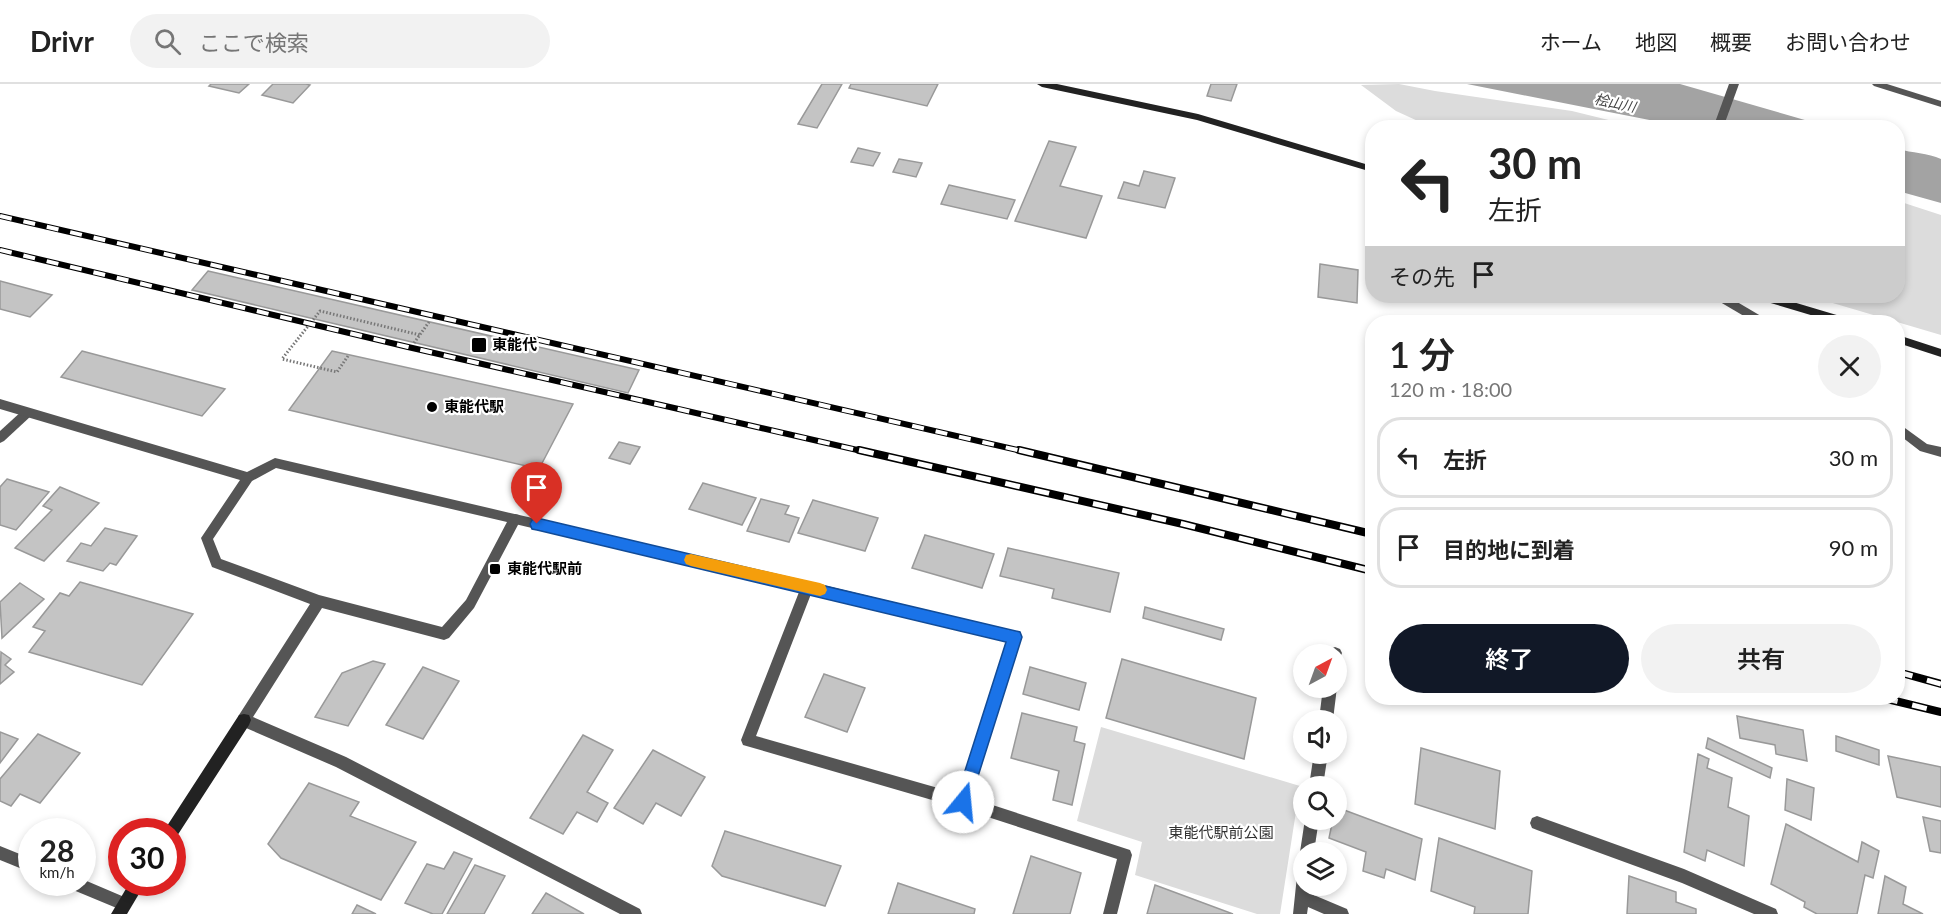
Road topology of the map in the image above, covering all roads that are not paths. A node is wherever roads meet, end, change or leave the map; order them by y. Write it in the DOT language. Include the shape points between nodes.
graph roads {
  1 [pos="1042,84"];
  2 [pos="1734,84"];
  3 [pos="1877,84"];
  4 [pos="1941,104"];
  5 [pos="1721,120"];
  6 [pos="1365,167"];
  7 [pos="1731,303"];
  8 [pos="1784,303"];
  9 [pos="1750,315"];
  10 [pos="1823,315"];
  11 [pos="1905,341"];
  12 [pos="1941,352"];
  13 [pos="0,404"];
  14 [pos="27,413"];
  15 [pos="1905,433"];
  16 [pos="0,438"];
  17 [pos="1941,452"];
  18 [pos="248,477"];
  19 [pos="515,519"];
  20 [pos="807,587"];
  21 [pos="319,601"];
  22 [pos="243,720"];
  23 [pos="963,802"];
  24 [pos="180,818"];
  25 [pos="1537,823"];
  26 [pos="0,853"];
  27 [pos="18,860"];
  28 [pos="96,896"];
  29 [pos="130,896"];
  30 [pos="1300,897"];
  31 [pos="121,909"];
  32 [pos="635,914"];
  33 [pos="1110,914"];
  34 [pos="1300,914"];
  35 [pos="1342,914"];
  36 [pos="1771,914"];
  1 -- 6 [label="street" via="1198,117"];
  2 -- 5 [label="street"];
  3 -- 4 [label="street"];
  7 -- 9 [label="street"];
  8 -- 10 [label="street"];
  11 -- 12 [label="street"];
  13 -- 14 [label="street"];
  14 -- 16 [label="street"];
  14 -- 18 [label="street"];
  15 -- 17 [label="street" via="1924,448"];
  18 -- 19 [label="street" via="274,463"];
  18 -- 21 [label="street" via="207,538 216,563"];
  19 -- 20 [label="street"];
  19 -- 21 [label="street" via="470,604 444,634"];
  20 -- 23 [label="street" via="1015,637"];
  20 -- 23 [label="street" via="748,740"];
  21 -- 22 [label="street"];
  22 -- 24 [label="street"];
  22 -- 32 [label="street" via="341,762"];
  23 -- 33 [label="street" via="1125,855"];
  25 -- 36 [label="street" via="1684,876"];
  26 -- 27 [label="street"];
  28 -- 31 [label="street"];
  29 -- 31 [label="street"];
  30 -- 34 [label="street"];
  30 -- 35 [label="street"];
}
